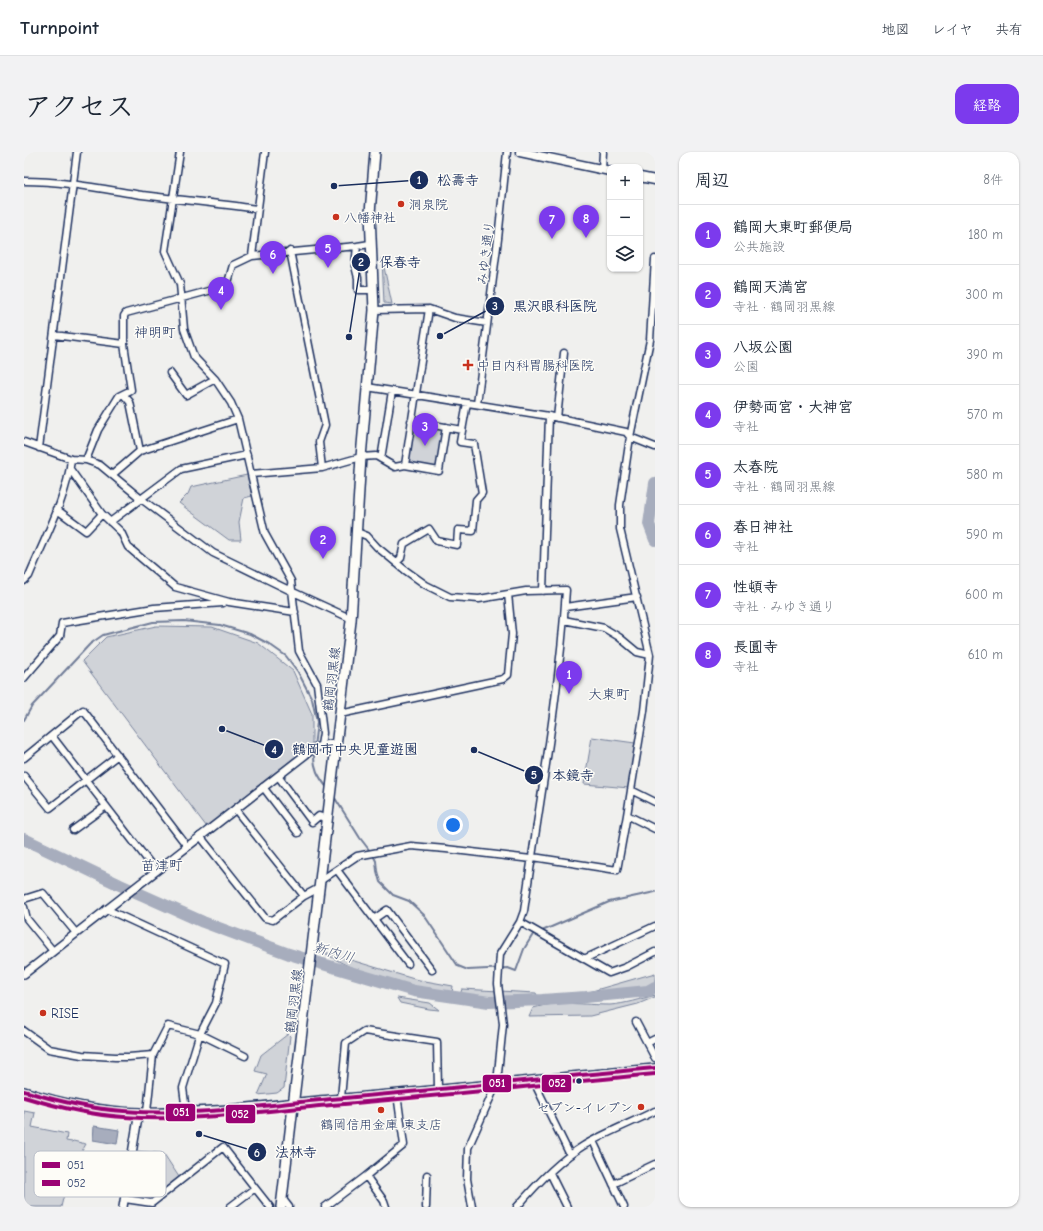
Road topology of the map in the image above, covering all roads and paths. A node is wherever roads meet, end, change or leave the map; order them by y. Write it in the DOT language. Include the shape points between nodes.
graph roads {
  1 [pos="77,152"];
  2 [pos="180,152"];
  3 [pos="265,152"];
  4 [pos="375,152"];
  5 [pos="507,152"];
  6 [pos="520,152"];
  7 [pos="604,152"];
  8 [pos="606,170"];
  9 [pos="643,178"];
  10 [pos="655,180"];
  11 [pos="24,181"];
  12 [pos="73,185"];
  13 [pos="173,199"];
  14 [pos="257,209"];
  15 [pos="370,244"];
  16 [pos="357,246"];
  17 [pos="290,251"];
  18 [pos="252,256"];
  19 [pos="655,259"];
  20 [pos="654,282"];
  21 [pos="374,290"];
  22 [pos="181,299"];
  23 [pos="429,309"];
  24 [pos="374,310"];
  25 [pos="486,323"];
  26 [pos="54,335"];
  27 [pos="124,344"];
  28 [pos="564,353"];
  29 [pos="170,373"];
  30 [pos="215,379"];
  31 [pos="367,387"];
  32 [pos="392,391"];
  33 [pos="122,394"];
  34 [pos="416,395"];
  35 [pos="467,403"];
  36 [pos="477,404"];
  37 [pos="548,416"];
  38 [pos="557,418"];
  39 [pos="238,419"];
  40 [pos="412,421"];
  41 [pos="446,427"];
  42 [pos="462,430"];
  43 [pos="630,437"];
  44 [pos="24,442"];
  45 [pos="655,447"];
  46 [pos="39,448"];
  47 [pos="140,451"];
  48 [pos="247,455"];
  49 [pos="361,457"];
  50 [pos="71,458"];
  51 [pos="381,459"];
  52 [pos="86,460"];
  53 [pos="405,465"];
  54 [pos="322,468"];
  55 [pos="70,469"];
  56 [pos="251,474"];
  57 [pos="112,475"];
  58 [pos="140,498"];
  59 [pos="56,509"];
  60 [pos="102,514"];
  61 [pos="110,522"];
  62 [pos="357,532"];
  63 [pos="396,563"];
  64 [pos="24,581"];
  65 [pos="291,591"];
  66 [pos="543,591"];
  67 [pos="508,594"];
  68 [pos="637,597"];
  69 [pos="229,602"];
  70 [pos="565,607"];
  71 [pos="295,612"];
  72 [pos="352,619"];
  73 [pos="564,620"];
  74 [pos="651,659"];
  75 [pos="24,678"];
  76 [pos="340,714"];
  77 [pos="52,736"];
  78 [pos="321,745"];
  79 [pos="337,746"];
  80 [pos="118,755"];
  81 [pos="24,758"];
  82 [pos="24,776"];
  83 [pos="278,776"];
  84 [pos="86,780"];
  85 [pos="263,787"];
  86 [pos="631,790"];
  87 [pos="655,802"];
  88 [pos="106,806"];
  89 [pos="235,809"];
  90 [pos="627,815"];
  91 [pos="328,819"];
  92 [pos="655,829"];
  93 [pos="73,830"];
  94 [pos="298,833"];
  95 [pos="200,836"];
  96 [pos="187,846"];
  97 [pos="532,858"];
  98 [pos="158,869"];
  99 [pos="337,870"];
  100 [pos="320,885"];
  101 [pos="304,896"];
  102 [pos="24,899"];
  103 [pos="24,908"];
  104 [pos="106,910"];
  105 [pos="374,920"];
  106 [pos="520,922"];
  107 [pos="655,926"];
  108 [pos="76,933"];
  109 [pos="53,952"];
  110 [pos="655,952"];
  111 [pos="584,959"];
  112 [pos="408,964"];
  113 [pos="432,970"];
  114 [pos="24,974"];
  115 [pos="636,1022"];
  116 [pos="24,1031"];
  117 [pos="200,1034"];
  118 [pos="655,1038"];
  119 [pos="647,1043"];
  120 [pos="153,1055"];
  121 [pos="245,1056"];
  122 [pos="655,1058"];
  123 [pos="655,1068"];
  124 [pos="533,1080"];
  125 [pos="497,1083"];
  126 [pos="438,1088"];
  127 [pos="24,1092"];
  128 [pos="397,1094"];
  129 [pos="341,1098"];
  130 [pos="294,1102"];
  131 [pos="186,1111"];
  132 [pos="655,1111"];
  133 [pos="139,1112"];
  134 [pos="147,1112"];
  135 [pos="593,1141"];
  136 [pos="133,1151"];
  137 [pos="570,1155"];
  138 [pos="655,1164"];
  139 [pos="550,1173"];
  140 [pos="427,1175"];
  141 [pos="366,1176"];
  142 [pos="613,1184"];
  143 [pos="255,1188"];
  144 [pos="166,1192"];
  145 [pos="160,1197"];
  146 [pos="125,1199"];
  147 [pos="281,1202"];
  148 [pos="123,1207"];
  149 [pos="230,1207"];
  150 [pos="270,1207"];
  151 [pos="289,1207"];
  152 [pos="325,1207"];
  153 [pos="386,1207"];
  154 [pos="426,1207"];
  155 [pos="472,1207"];
  156 [pos="517,1207"];
  157 [pos="567,1207"];
  158 [pos="624,1207"];
  1 -- 12 [label="street"];
  2 -- 13 [label="street"];
  3 -- 14 [label="street"];
  4 -- 15 [label="main road, 鶴岡羽黒線"];
  5 -- 25 [label="street, みゆき通り"];
  6 -- 8 [label="main road"];
  7 -- 8 [label="street"];
  9 -- 10 [label="main road"];
  11 -- 12 [label="street"];
  12 -- 13 [label="street"];
  12 -- 26 [label="street"];
  13 -- 14 [label="street"];
  13 -- 22 [label="street" via="165,251 180,284"];
  14 -- 18 [label="street"];
  15 -- 16 [label="street"];
  15 -- 21 [label="main road, 鶴岡羽黒線"];
  16 -- 17 [label="street"];
  16 -- 21 [label="street" via="355,266 358,290"];
  17 -- 18 [label="street"];
  17 -- 54 [label="street" via="325,425 319,442"];
  18 -- 22 [label="street" via="233,265 227,286"];
  19 -- 20 [label="street"];
  20 -- 43 [label="street" via="650,340"];
  21 -- 24 [label="main road, 鶴岡羽黒線"];
  22 -- 27 [label="street" via="126,313"];
  22 -- 30 [label="street" via="184,329 194,357"];
  23 -- 24 [label="street"];
  23 -- 25 [label="street" via="455,318"];
  23 -- 34 [label="street"];
  24 -- 31 [label="main road, 鶴岡羽黒線"];
  25 -- 36 [label="street, みゆき通り"];
  26 -- 27 [label="street"];
  26 -- 46 [label="street"];
  27 -- 33 [label="street" via="131,390"];
  28 -- 38 [label="street"];
  29 -- 30 [label="street" via="186,395"];
  30 -- 39 [label="street"];
  31 -- 32 [label="street"];
  31 -- 49 [label="main road, 鶴岡羽黒線"];
  32 -- 34 [label="street"];
  32 -- 51 [label="street"];
  33 -- 47 [label="street" via="130,402"];
  33 -- 52 [label="street" via="98,430"];
  34 -- 35 [label="street"];
  34 -- 40 [label="street"];
  35 -- 36 [label="street"];
  35 -- 42 [label="street"];
  36 -- 37 [label="street"];
  37 -- 38 [label="street"];
  37 -- 66 [label="street"];
  38 -- 43 [label="street" via="626,432"];
  39 -- 47 [label="street"];
  39 -- 48 [label="street"];
  40 -- 41 [label="street"];
  40 -- 53 [label="street"];
  41 -- 42 [label="street"];
  41 -- 53 [label="street" via="439,471"];
  42 -- 63 [label="street" via="460,442 474,444 482,493 476,500 473,531 458,530 457,546 437,541 429,529 404,544 401,558"];
  43 -- 45 [label="street"];
  43 -- 68 [label="street" via="621,498 620,529"];
  44 -- 46 [label="street"];
  46 -- 50 [label="street"];
  47 -- 57 [label="street"];
  48 -- 56 [label="street"];
  48 -- 58 [label="street" via="181,469"];
  49 -- 51 [label="street" via="376,456"];
  49 -- 54 [label="street"];
  49 -- 62 [label="main road, 鶴岡羽黒線"];
  50 -- 52 [label="street"];
  50 -- 55 [label="street"];
  51 -- 53 [label="street" via="395,467"];
  52 -- 57 [label="street" via="100,465"];
  54 -- 56 [label="street"];
  55 -- 59 [label="street"];
  55 -- 60 [label="street"];
  56 -- 65 [label="street" via="265,534 291,582"];
  57 -- 58 [label="street"];
  58 -- 61 [label="street"];
  58 -- 65 [label="street" via="213,553"];
  59 -- 60 [label="street" via="86,531"];
  59 -- 64 [label="street" via="29,576"];
  60 -- 61 [label="street"];
  61 -- 69 [label="street" via="120,532 128,547 175,587"];
  62 -- 63 [label="street" via="366,536"];
  62 -- 72 [label="main road, 鶴岡羽黒線"];
  63 -- 67 [label="street" via="426,585 450,597 479,599"];
  65 -- 71 [label="street"];
  65 -- 72 [label="street"];
  66 -- 67 [label="street"];
  66 -- 70 [label="street" via="566,590"];
  67 -- 76 [label="street" via="512,634 508,675 503,679"];
  68 -- 70 [label="street"];
  68 -- 74 [label="street"];
  69 -- 71 [label="street"];
  69 -- 75 [label="street" via="154,608 62,623 60,636"];
  70 -- 73 [label="street"];
  71 -- 78 [label="street" via="299,651 317,684 324,733"];
  72 -- 76 [label="main road, 鶴岡羽黒線"];
  73 -- 74 [label="street" via="604,628"];
  73 -- 97 [label="street" via="543,792"];
  74 -- 86 [label="street"];
  76 -- 79 [label="main road, 鶴岡羽黒線"];
  77 -- 80 [label="street" via="83,710"];
  77 -- 81 [label="street"];
  77 -- 84 [label="street"];
  78 -- 79 [label="street"];
  78 -- 83 [label="street"];
  79 -- 91 [label="main road, 鶴岡羽黒線"];
  80 -- 84 [label="street"];
  80 -- 96 [label="street"];
  82 -- 84 [label="street" via="50,808"];
  83 -- 85 [label="street"];
  83 -- 91 [label="street" via="312,822 319,816"];
  84 -- 88 [label="street"];
  85 -- 89 [label="street"];
  85 -- 94 [label="street"];
  86 -- 87 [label="street"];
  86 -- 90 [label="street"];
  88 -- 93 [label="street"];
  88 -- 98 [label="street"];
  89 -- 95 [label="street"];
  89 -- 101 [label="street"];
  90 -- 92 [label="street"];
  90 -- 97 [label="street" via="617,870"];
  91 -- 100 [label="main road, 鶴岡羽黒線"];
  95 -- 96 [label="street"];
  95 -- 101 [label="street" via="265,918 273,920"];
  96 -- 98 [label="street"];
  97 -- 99 [label="street" via="411,846 357,856"];
  97 -- 106 [label="street"];
  98 -- 104 [label="street"];
  99 -- 100 [label="street"];
  99 -- 105 [label="street"];
  100 -- 101 [label="street"];
  100 -- 130 [label="main road, 鶴岡羽黒線"];
  102 -- 108 [label="street" via="43,893"];
  103 -- 109 [label="street" via="27,919"];
  104 -- 108 [label="street"];
  104 -- 117 [label="street" via="225,964 216,1004"];
  105 -- 112 [label="street"];
  105 -- 113 [label="street" via="387,910"];
  106 -- 111 [label="street"];
  106 -- 125 [label="street" via="500,954 498,984 503,1024"];
  107 -- 111 [label="street"];
  108 -- 109 [label="street"];
  109 -- 114 [label="street"];
  110 -- 111 [label="street" via="609,973"];
  115 -- 119 [label="street"];
  116 -- 120 [label="street" via="49,1049 115,1057"];
  117 -- 120 [label="street" via="168,1026"];
  117 -- 121 [label="street"];
  117 -- 131 [label="street" via="183,1088"];
  118 -- 119 [label="street"];
  119 -- 122 [label="street"];
  120 -- 134 [label="street"];
  123 -- 124 [label="street"];
  124 -- 125 [label="street"];
  124 -- 137 [label="street"];
  125 -- 126 [label="street"];
  125 -- 155 [label="street" via="468,1148 467,1179"];
  126 -- 128 [label="street"];
  126 -- 129 [label="street" via="437,1042 364,1031 346,1042"];
  127 -- 133 [label="street" via="85,1106"];
  128 -- 129 [label="street"];
  128 -- 141 [label="street" via="404,1145"];
  129 -- 130 [label="street"];
  130 -- 131 [label="street"];
  130 -- 147 [label="main road, 鶴岡羽黒線"];
  131 -- 134 [label="street"];
  132 -- 135 [label="street"];
  133 -- 134 [label="street"];
  133 -- 136 [label="street"];
  135 -- 137 [label="street"];
  135 -- 142 [label="street"];
  137 -- 139 [label="street"];
  138 -- 142 [label="street"];
  139 -- 156 [label="street"];
  139 -- 157 [label="street"];
  140 -- 154 [label="street"];
  141 -- 152 [label="street"];
  141 -- 153 [label="street"];
  142 -- 158 [label="street"];
  143 -- 144 [label="street" via="223,1147"];
  143 -- 149 [label="street"];
  143 -- 150 [label="street"];
  145 -- 146 [label="street" via="152,1203"];
  146 -- 148 [label="street"];
  147 -- 151 [label="street"];
}
